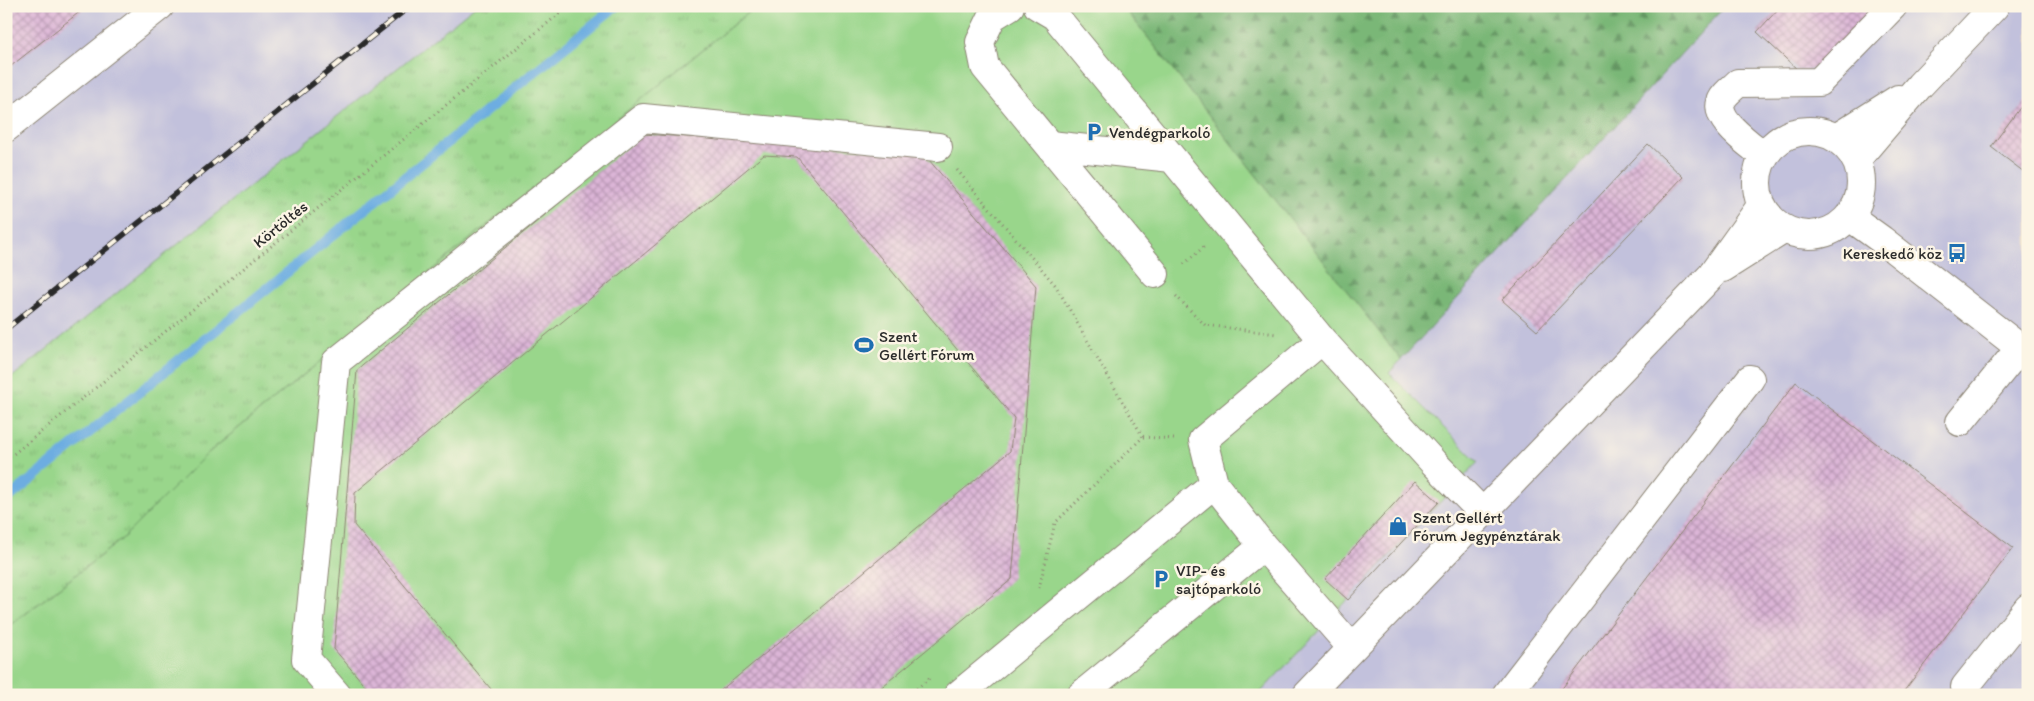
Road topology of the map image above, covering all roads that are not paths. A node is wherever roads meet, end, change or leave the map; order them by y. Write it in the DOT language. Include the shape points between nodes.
graph roads {
  1 [pos="160,6"];
  2 [pos="1010,6"];
  3 [pos="1038,6"];
  4 [pos="1893,6"];
  5 [pos="1996,6"];
  6 [pos="1920,85"];
  7 [pos="6,128"];
  8 [pos="1836,138"];
  9 [pos="1050,145"];
  10 [pos="938,147"];
  11 [pos="1764,156"];
  12 [pos="1172,158"];
  13 [pos="1856,160"];
  14 [pos="1761,206"];
  15 [pos="1850,217"];
  16 [pos="1783,230"];
  17 [pos="1711,276"];
  18 [pos="1159,278"];
  19 [pos="1322,340"];
  20 [pos="2024,351"];
  21 [pos="1750,380"];
  22 [pos="1960,422"];
  23 [pos="1214,484"];
  24 [pos="1482,512"];
  25 [pos="1263,546"];
  26 [pos="2028,608"];
  27 [pos="1352,648"];
  28 [pos="1966,692"];
  29 [pos="337,695"];
  30 [pos="958,695"];
  31 [pos="1081,695"];
  32 [pos="1307,695"];
  33 [pos="1506,695"];
  1 -- 7 [label="street"];
  2 -- 9 [label="street" via="992,17 980,42 985,67"];
  3 -- 12 [label="street" via="1055,16"];
  4 -- 11 [label="street" via="1819,82 1738,83 1723,98 1720,108 1726,123"];
  5 -- 6 [label="street"];
  6 -- 8 [label="street"];
  6 -- 13 [label="street"];
  8 -- 11 [label="street" via="1817,131 1796,132 1778,141"];
  8 -- 13 [label="street"];
  9 -- 12 [label="street"];
  9 -- 18 [label="street"];
  10 -- 29 [label="street" via="643,118 336,362 306,660"];
  11 -- 14 [label="street" via="1757,172 1756,189"];
  12 -- 19 [label="street"];
  13 -- 15 [label="street" via="1862,179 1860,199"];
  14 -- 16 [label="street" via="1770,220"];
  14 -- 17 [label="street"];
  15 -- 16 [label="street" via="1830,232 1806,236"];
  15 -- 20 [label="street"];
  16 -- 17 [label="street"];
  17 -- 24 [label="street"];
  19 -- 23 [label="street" via="1203,440"];
  19 -- 24 [label="street"];
  20 -- 22 [label="street"];
  21 -- 33 [label="street"];
  23 -- 25 [label="street"];
  23 -- 30 [label="street"];
  24 -- 27 [label="street"];
  25 -- 27 [label="street"];
  25 -- 31 [label="street"];
  26 -- 28 [label="street"];
  27 -- 32 [label="street"];
}
